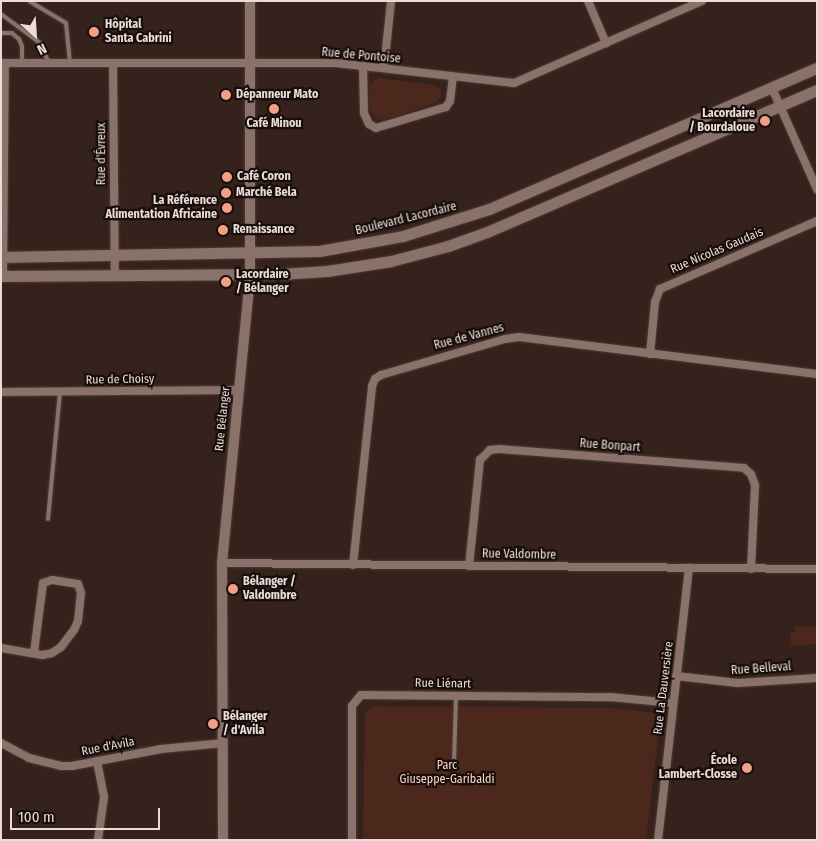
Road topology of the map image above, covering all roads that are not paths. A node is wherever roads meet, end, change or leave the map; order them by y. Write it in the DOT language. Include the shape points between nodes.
graph roads {
  1 [pos="29,1"];
  2 [pos="250,1"];
  3 [pos="391,1"];
  4 [pos="588,1"];
  5 [pos="702,1"];
  6 [pos="1,14"];
  7 [pos="1,33"];
  8 [pos="606,43"];
  9 [pos="3,63"];
  10 [pos="22,63"];
  11 [pos="50,63"];
  12 [pos="70,63"];
  13 [pos="113,63"];
  14 [pos="250,64"];
  15 [pos="364,66"];
  16 [pos="384,68"];
  17 [pos="817,68"];
  18 [pos="453,77"];
  19 [pos="772,88"];
  20 [pos="817,90"];
  21 [pos="780,106"];
  22 [pos="817,190"];
  23 [pos="817,220"];
  24 [pos="250,253"];
  25 [pos="114,256"];
  26 [pos="2,257"];
  27 [pos="250,275"];
  28 [pos="2,276"];
  29 [pos="115,276"];
  30 [pos="650,354"];
  31 [pos="817,374"];
  32 [pos="239,390"];
  33 [pos="1,392"];
  34 [pos="60,392"];
  35 [pos="48,519"];
  36 [pos="222,563"];
  37 [pos="353,565"];
  38 [pos="469,566"];
  39 [pos="689,568"];
  40 [pos="751,569"];
  41 [pos="817,569"];
  42 [pos="1,648"];
  43 [pos="34,652"];
  44 [pos="676,676"];
  45 [pos="817,678"];
  46 [pos="456,696"];
  47 [pos="673,703"];
  48 [pos="1,743"];
  49 [pos="224,743"];
  50 [pos="97,761"];
  51 [pos="454,763"];
  52 [pos="98,840"];
  53 [pos="223,840"];
  54 [pos="352,840"];
  55 [pos="658,840"];
  1 -- 12 [label="lane" via="66,23"];
  2 -- 14 [label="street, Rue Bélanger"];
  3 -- 16 [label="street"];
  4 -- 8 [label="street"];
  5 -- 8 [label="street, Rue de Pontoise"];
  6 -- 11 [label="lane" via="40,43"];
  7 -- 10 [label="lane" via="12,33 19,39"];
  8 -- 18 [label="street, Rue de Pontoise" via="514,83"];
  9 -- 10 [label="street, Rue de Pontoise"];
  9 -- 26 [label="street"];
  10 -- 11 [label="street, Rue de Pontoise"];
  11 -- 12 [label="street, Rue de Pontoise"];
  12 -- 13 [label="street, Rue de Pontoise"];
  13 -- 14 [label="street, Rue de Pontoise"];
  13 -- 25 [label="street, Rue d'Évreux"];
  14 -- 15 [label="street, Rue de Pontoise"];
  14 -- 24 [label="street, Rue Bélanger"];
  15 -- 16 [label="street, Rue de Pontoise"];
  15 -- 18 [label="street" via="364,113 369,124 376,128 446,107 450,101"];
  16 -- 18 [label="street, Rue de Pontoise"];
  17 -- 19 [label="main road, Boulevard Lacordaire"];
  19 -- 21 [label="street"];
  19 -- 24 [label="main road, Boulevard Lacordaire" via="457,221 342,248"];
  20 -- 21 [label="main road"];
  21 -- 22 [label="street"];
  21 -- 27 [label="main road" via="522,218 448,246 391,261 347,268"];
  23 -- 30 [label="street, Rue Nicolas Gaudais" via="660,290"];
  24 -- 25 [label="main road, Boulevard Lacordaire"];
  24 -- 27 [label="street, Rue Bélanger"];
  25 -- 26 [label="main road, Boulevard Lacordaire"];
  25 -- 29 [label="street, Rue d'Évreux"];
  26 -- 28 [label="street"];
  27 -- 29 [label="main road"];
  27 -- 32 [label="street, Rue Bélanger"];
  28 -- 29 [label="main road"];
  30 -- 31 [label="street, Rue de Vannes"];
  30 -- 37 [label="street, Rue de Vannes" via="512,337 378,377 372,386"];
  32 -- 34 [label="street, Rue de Choisy"];
  32 -- 36 [label="street, Rue Bélanger"];
  33 -- 34 [label="street, Rue de Choisy"];
  34 -- 35 [label="lane"];
  36 -- 37 [label="street, Rue Valdombre"];
  36 -- 49 [label="street, Rue Bélanger"];
  37 -- 38 [label="street, Rue Valdombre"];
  38 -- 39 [label="street, Rue Valdombre"];
  38 -- 40 [label="street, Rue Bonpart" via="480,460 490,450 499,449 744,468 751,474 755,485"];
  39 -- 40 [label="street, Rue Valdombre"];
  39 -- 44 [label="street, Rue La Dauversière"];
  40 -- 41 [label="street, Rue Valdombre"];
  42 -- 43 [label="street"];
  43 -- 43 [label="street" via="42,655 52,653 72,635 79,611 81,590 78,584 52,580 43,583"];
  44 -- 45 [label="street, Rue Belleval" via="738,683"];
  44 -- 47 [label="street, Rue La Dauversière"];
  46 -- 47 [label="street, Rue Liénart" via="610,697"];
  46 -- 51 [label="lane"];
  46 -- 54 [label="street, Rue Liénart" via="366,694 354,702"];
  47 -- 55 [label="street, Rue La Dauversière"];
  48 -- 50 [label="street, Rue d'Avila" via="51,765 72,766"];
  49 -- 50 [label="street, Rue d'Avila" via="160,749"];
  49 -- 53 [label="street, Rue Bélanger"];
  50 -- 52 [label="street" via="104,797"];
}
